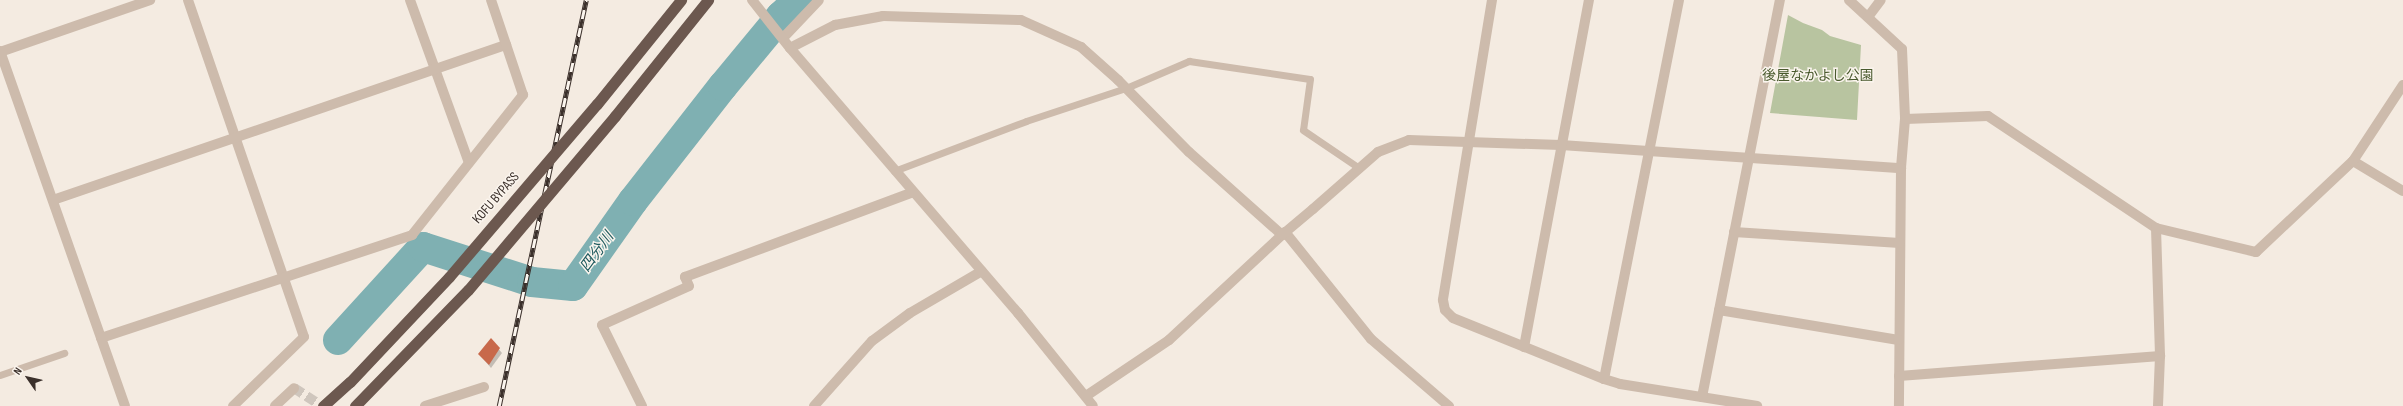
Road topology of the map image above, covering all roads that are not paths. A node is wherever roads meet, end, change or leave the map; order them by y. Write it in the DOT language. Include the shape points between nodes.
graph roads {
  1 [pos="150,0"];
  2 [pos="188,0"];
  3 [pos="410,0"];
  4 [pos="490,0"];
  5 [pos="681,0"];
  6 [pos="708,0"];
  7 [pos="752,0"];
  8 [pos="819,0"];
  9 [pos="1492,0"];
  10 [pos="1589,0"];
  11 [pos="1679,0"];
  12 [pos="1780,0"];
  13 [pos="1849,0"];
  14 [pos="1881,0"];
  15 [pos="1868,17"];
  16 [pos="783,38"];
  17 [pos="506,45"];
  18 [pos="790,48"];
  19 [pos="0,51"];
  20 [pos="435,68"];
  21 [pos="1126,88"];
  22 [pos="2402,88"];
  23 [pos="1905,119"];
  24 [pos="235,137"];
  25 [pos="1468,142"];
  26 [pos="1561,145"];
  27 [pos="1650,151"];
  28 [pos="1748,158"];
  29 [pos="2353,161"];
  30 [pos="469,163"];
  31 [pos="1359,168"];
  32 [pos="1901,168"];
  33 [pos="894,171"];
  34 [pos="2403,191"];
  35 [pos="912,192"];
  36 [pos="52,200"];
  37 [pos="2156,228"];
  38 [pos="1734,232"];
  39 [pos="1283,233"];
  40 [pos="1900,243"];
  41 [pos="982,271"];
  42 [pos="284,279"];
  43 [pos="1719,310"];
  44 [pos="101,338"];
  45 [pos="1899,340"];
  46 [pos="1524,347"];
  47 [pos="64,353"];
  48 [pos="2160,356"];
  49 [pos="0,374"];
  50 [pos="1899,376"];
  51 [pos="1604,379"];
  52 [pos="484,387"];
  53 [pos="294,388"];
  54 [pos="1086,396"];
  55 [pos="1702,397"];
  56 [pos="125,406"];
  57 [pos="233,406"];
  58 [pos="275,406"];
  59 [pos="323,406"];
  60 [pos="355,406"];
  61 [pos="425,406"];
  62 [pos="642,406"];
  63 [pos="814,406"];
  64 [pos="1093,406"];
  65 [pos="1450,406"];
  66 [pos="1757,406"];
  67 [pos="1899,406"];
  68 [pos="2158,406"];
  1 -- 19 [label="street"];
  2 -- 24 [label="street"];
  3 -- 20 [label="street"];
  4 -- 17 [label="street"];
  5 -- 59 [label="highway, KOFU BYPASS, bridge" via="597,104 449,277 350,382"];
  6 -- 60 [label="highway, bridge" via="615,116 468,290"];
  7 -- 16 [label="street"];
  8 -- 16 [label="street"];
  9 -- 25 [label="street"];
  10 -- 26 [label="street"];
  11 -- 27 [label="street"];
  12 -- 28 [label="street"];
  13 -- 15 [label="street"];
  14 -- 15 [label="street"];
  15 -- 23 [label="street" via="1902,49"];
  16 -- 18 [label="street"];
  17 -- 20 [label="street"];
  17 -- 30 [label="street" via="523,95"];
  18 -- 21 [label="street" via="835,25 883,16 1021,20 1080,47"];
  18 -- 33 [label="street"];
  19 -- 36 [label="street"];
  20 -- 24 [label="street"];
  20 -- 30 [label="street"];
  21 -- 31 [label="lane" via="1190,61 1310,78 1303,130"];
  21 -- 33 [label="lane" via="1026,121"];
  21 -- 39 [label="street" via="1189,152"];
  22 -- 29 [label="street"];
  23 -- 32 [label="street"];
  23 -- 37 [label="street" via="1988,116"];
  24 -- 36 [label="street"];
  24 -- 42 [label="street"];
  25 -- 26 [label="street"];
  25 -- 31 [label="street" via="1409,140 1378,152"];
  25 -- 46 [label="street" via="1443,300 1445,310 1453,318"];
  26 -- 27 [label="street"];
  26 -- 46 [label="street"];
  27 -- 28 [label="street"];
  27 -- 51 [label="street"];
  28 -- 32 [label="street"];
  28 -- 38 [label="street"];
  29 -- 34 [label="street"];
  29 -- 37 [label="street" via="2256,252"];
  30 -- 42 [label="street" via="412,235"];
  31 -- 39 [label="street"];
  32 -- 40 [label="street"];
  33 -- 35 [label="street"];
  35 -- 41 [label="street"];
  35 -- 62 [label="street" via="685,277 689,286 602,325"];
  36 -- 44 [label="street"];
  37 -- 48 [label="street"];
  38 -- 40 [label="street"];
  38 -- 43 [label="street"];
  39 -- 54 [label="street" via="1169,340"];
  39 -- 65 [label="street" via="1371,339"];
  40 -- 45 [label="street"];
  41 -- 54 [label="street"];
  41 -- 63 [label="street" via="910,313 872,341"];
  42 -- 44 [label="street"];
  42 -- 57 [label="street" via="304,337"];
  43 -- 45 [label="street"];
  43 -- 55 [label="street"];
  44 -- 56 [label="street"];
  45 -- 50 [label="street"];
  46 -- 51 [label="street"];
  47 -- 49 [label="lane"];
  48 -- 50 [label="street"];
  48 -- 68 [label="street"];
  50 -- 67 [label="street"];
  51 -- 55 [label="street"];
  52 -- 61 [label="street"];
  53 -- 58 [label="street"];
  54 -- 64 [label="street"];
  55 -- 66 [label="street"];
}
